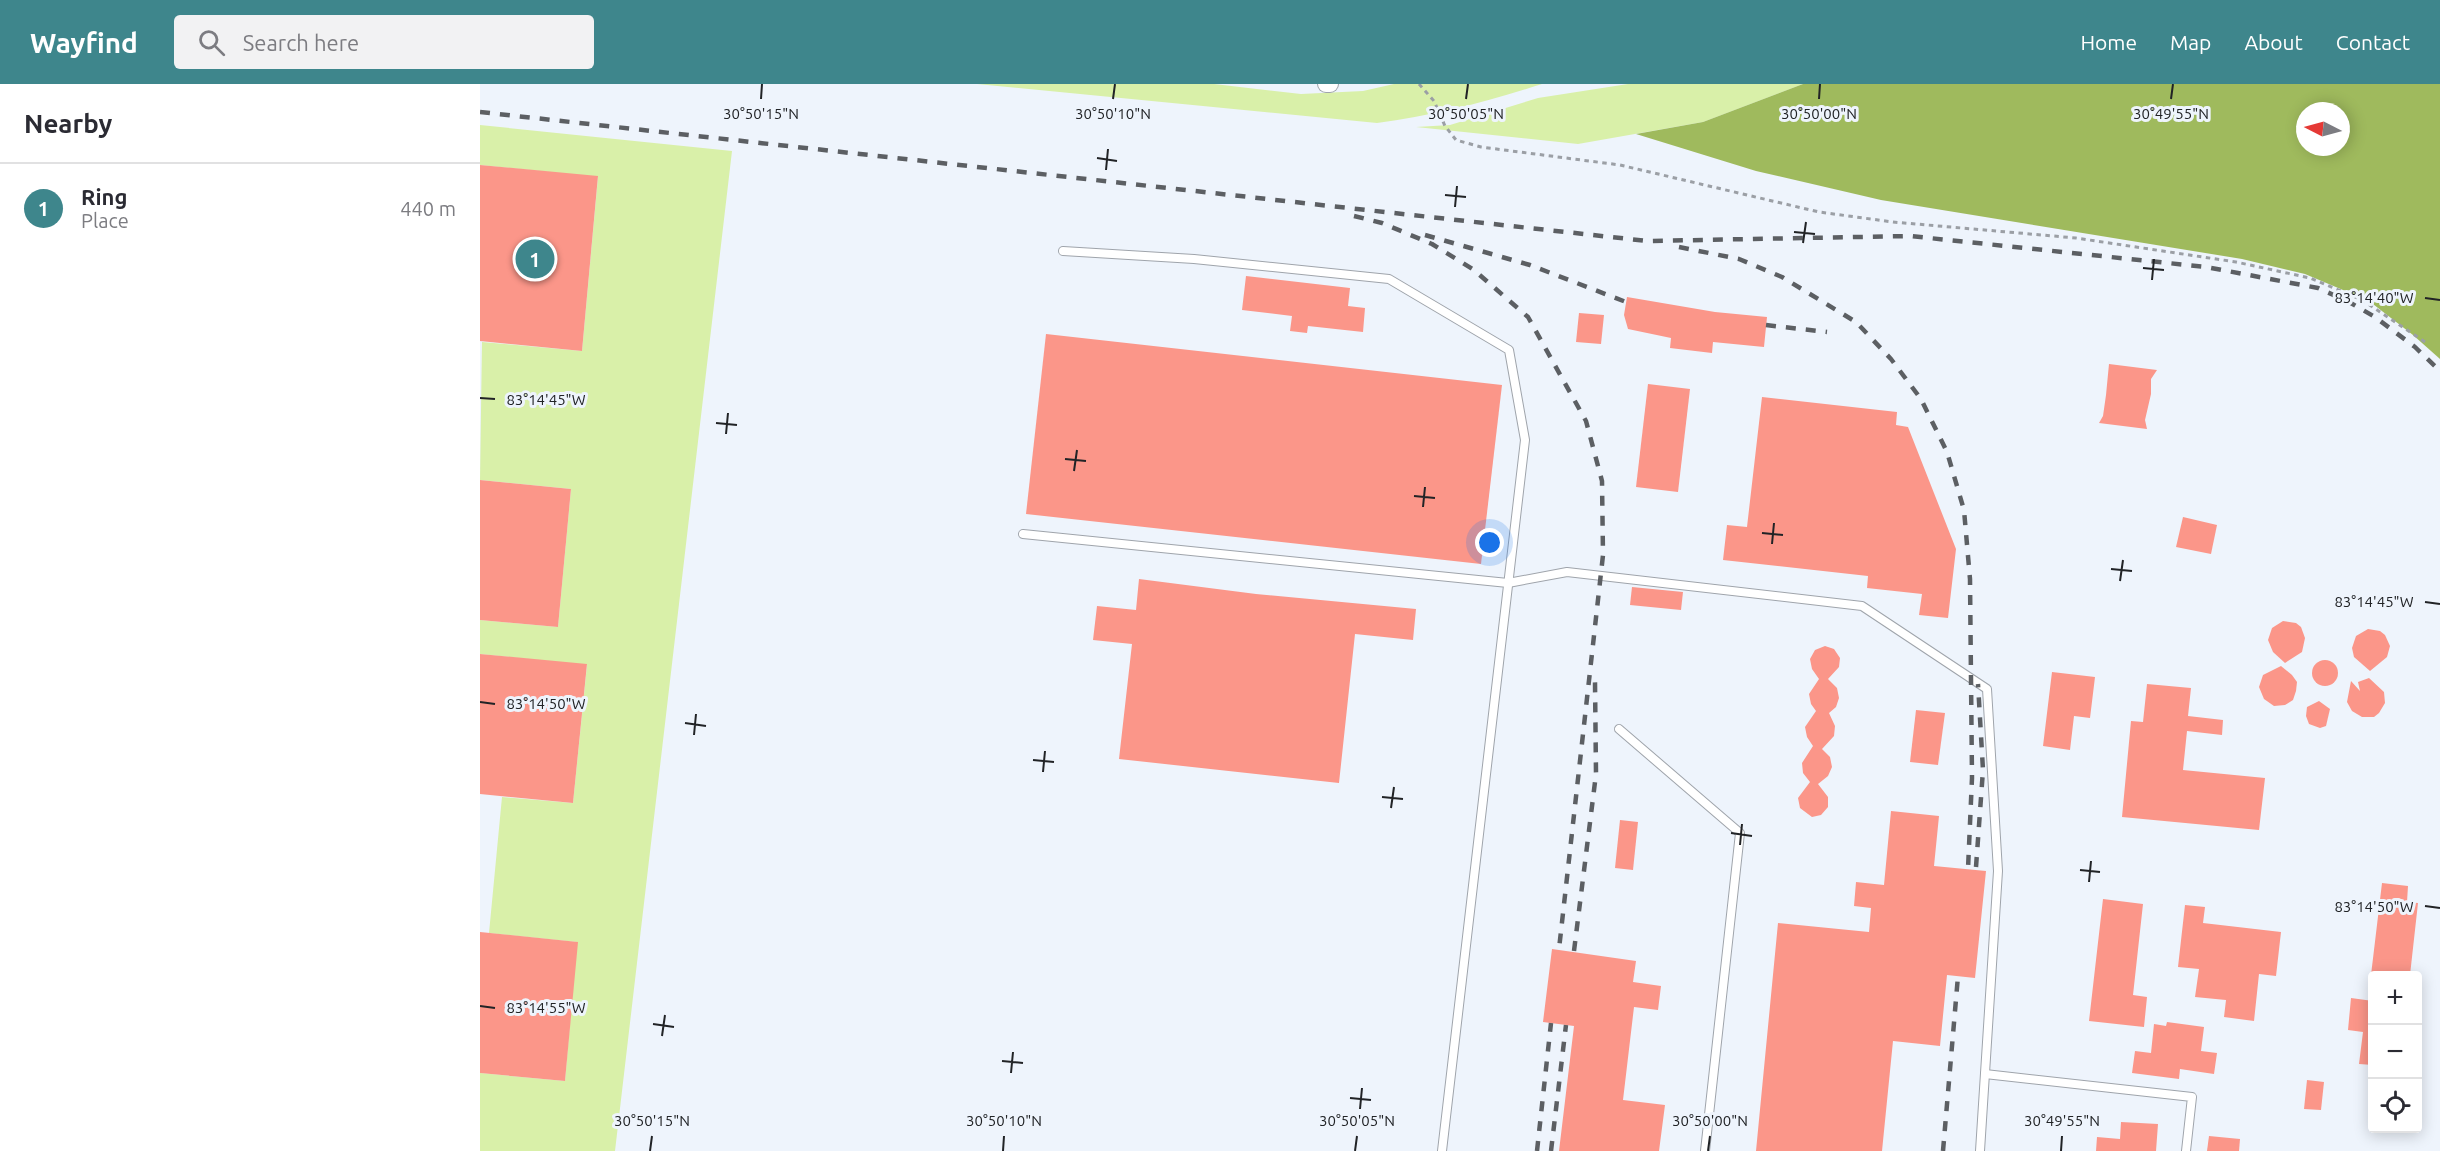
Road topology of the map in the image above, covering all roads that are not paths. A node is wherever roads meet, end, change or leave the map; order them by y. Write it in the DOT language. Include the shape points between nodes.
graph roads {
  1 [pos="1063,251"];
  2 [pos="1023,534"];
  3 [pos="1508,584"];
  4 [pos="1619,729"];
  5 [pos="1985,1074"];
  6 [pos="1442,1151"];
  7 [pos="1705,1151"];
  8 [pos="1980,1151"];
  9 [pos="2186,1151"];
  1 -- 3 [label="lane" via="1194,259 1389,279 1509,350 1525,440"];
  2 -- 3 [label="lane"];
  3 -- 5 [label="lane" via="1567,572 1862,606 1987,689 1998,871"];
  3 -- 6 [label="lane"];
  4 -- 7 [label="lane" via="1740,833"];
  5 -- 8 [label="lane"];
  5 -- 9 [label="lane" via="2192,1097"];
}
